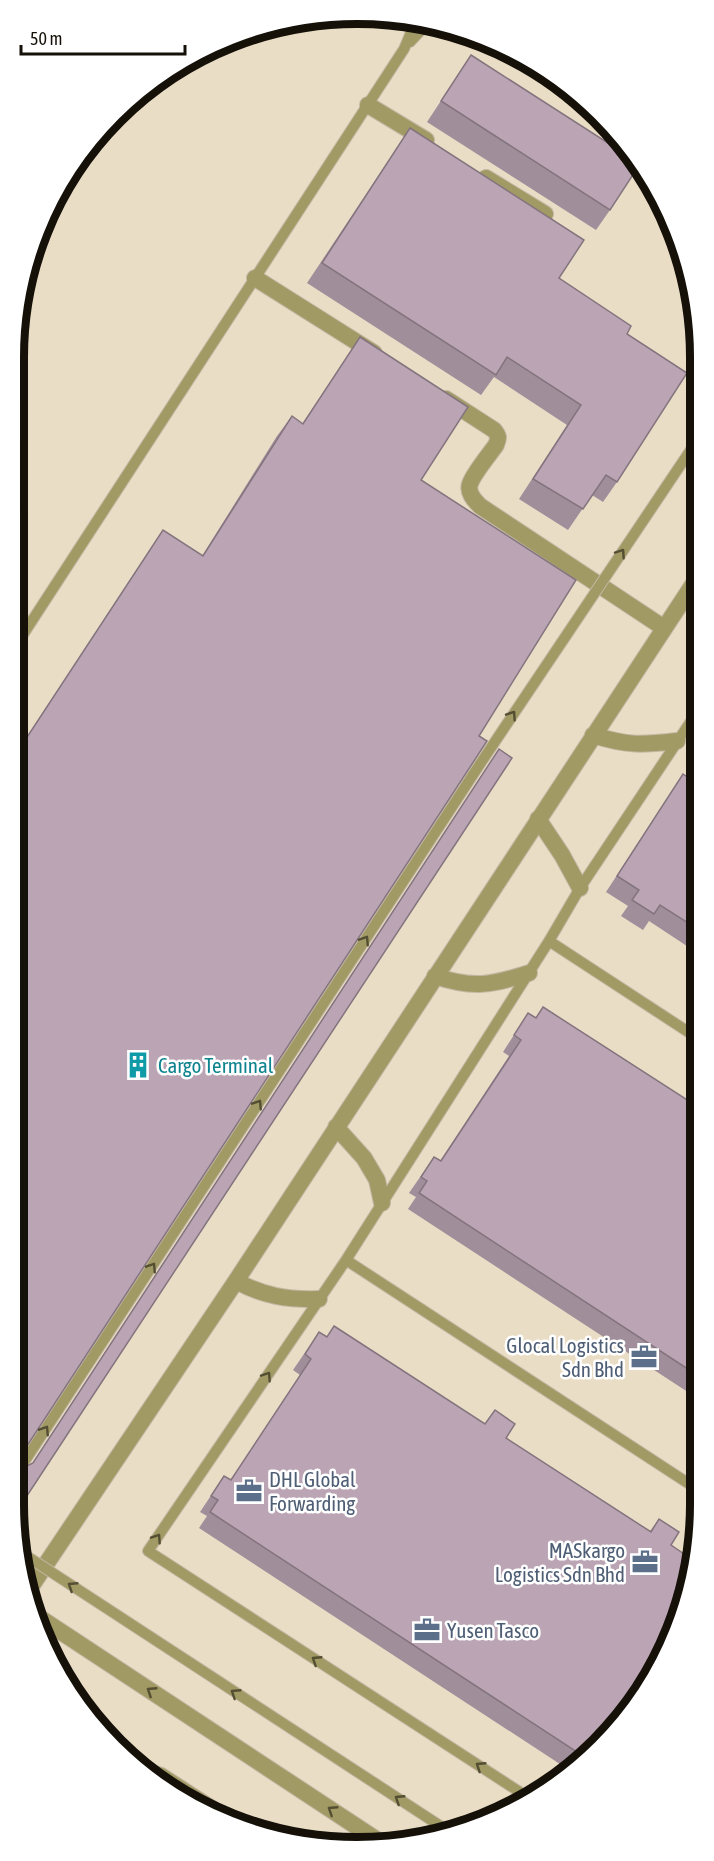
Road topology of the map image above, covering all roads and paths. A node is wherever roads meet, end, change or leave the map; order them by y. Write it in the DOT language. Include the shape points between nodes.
graph roads {
  1 [pos="413,29"];
  2 [pos="422,30"];
  3 [pos="404,49"];
  4 [pos="368,105"];
  5 [pos="437,147"];
  6 [pos="476,171"];
  7 [pos="545,214"];
  8 [pos="255,278"];
  9 [pos="387,361"];
  10 [pos="437,393"];
  11 [pos="690,451"];
  12 [pos="690,592"];
  13 [pos="664,628"];
  14 [pos="24,635"];
  15 [pos="690,722"];
  16 [pos="593,735"];
  17 [pos="677,741"];
  18 [pos="538,819"];
  19 [pos="580,888"];
  20 [pos="549,941"];
  21 [pos="529,972"];
  22 [pos="435,976"];
  23 [pos="690,1033"];
  24 [pos="336,1127"];
  25 [pos="382,1203"];
  26 [pos="346,1260"];
  27 [pos="236,1281"];
  28 [pos="319,1299"];
  29 [pos="24,1464"];
  30 [pos="690,1484"];
  31 [pos="28,1557"];
  32 [pos="33,1583"];
  33 [pos="46,1622"];
  34 [pos="160,1772"];
  35 [pos="523,1793"];
  36 [pos="199,1797"];
  37 [pos="441,1826"];
  38 [pos="371,1836"];
  1 -- 3 [label="lane"];
  2 -- 3 [label="lane"];
  3 -- 4 [label="lane"];
  4 -- 5 [label="street"];
  4 -- 8 [label="lane"];
  6 -- 7 [label="street"];
  8 -- 9 [label="street"];
  8 -- 14 [label="lane"];
  10 -- 13 [label="street" via="498,434 496,445 470,484 474,500"];
  29 -- 11 [label="lane, one-way, bridge" via="480,764"];
  12 -- 13 [label="street"];
  13 -- 16 [label="street"];
  15 -- 17 [label="lane"];
  16 -- 17 [label="street" via="647,745"];
  16 -- 18 [label="street"];
  17 -- 19 [label="lane"];
  18 -- 19 [label="street"];
  18 -- 22 [label="street"];
  19 -- 20 [label="lane"];
  20 -- 21 [label="lane"];
  20 -- 23 [label="lane"];
  21 -- 22 [label="street" via="479,985 458,984"];
  21 -- 25 [label="lane"];
  22 -- 24 [label="street"];
  24 -- 25 [label="street" via="368,1165 377,1180"];
  24 -- 27 [label="street"];
  25 -- 26 [label="lane"];
  26 -- 28 [label="lane"];
  26 -- 30 [label="lane"];
  27 -- 28 [label="street" via="276,1297"];
  27 -- 32 [label="street"];
  35 -- 28 [label="lane, one-way" via="148,1551"];
  37 -- 31 [label="lane, one-way, bridge"];
  38 -- 33 [label="street, one-way"];
  34 -- 36 [label="lane"];
}
